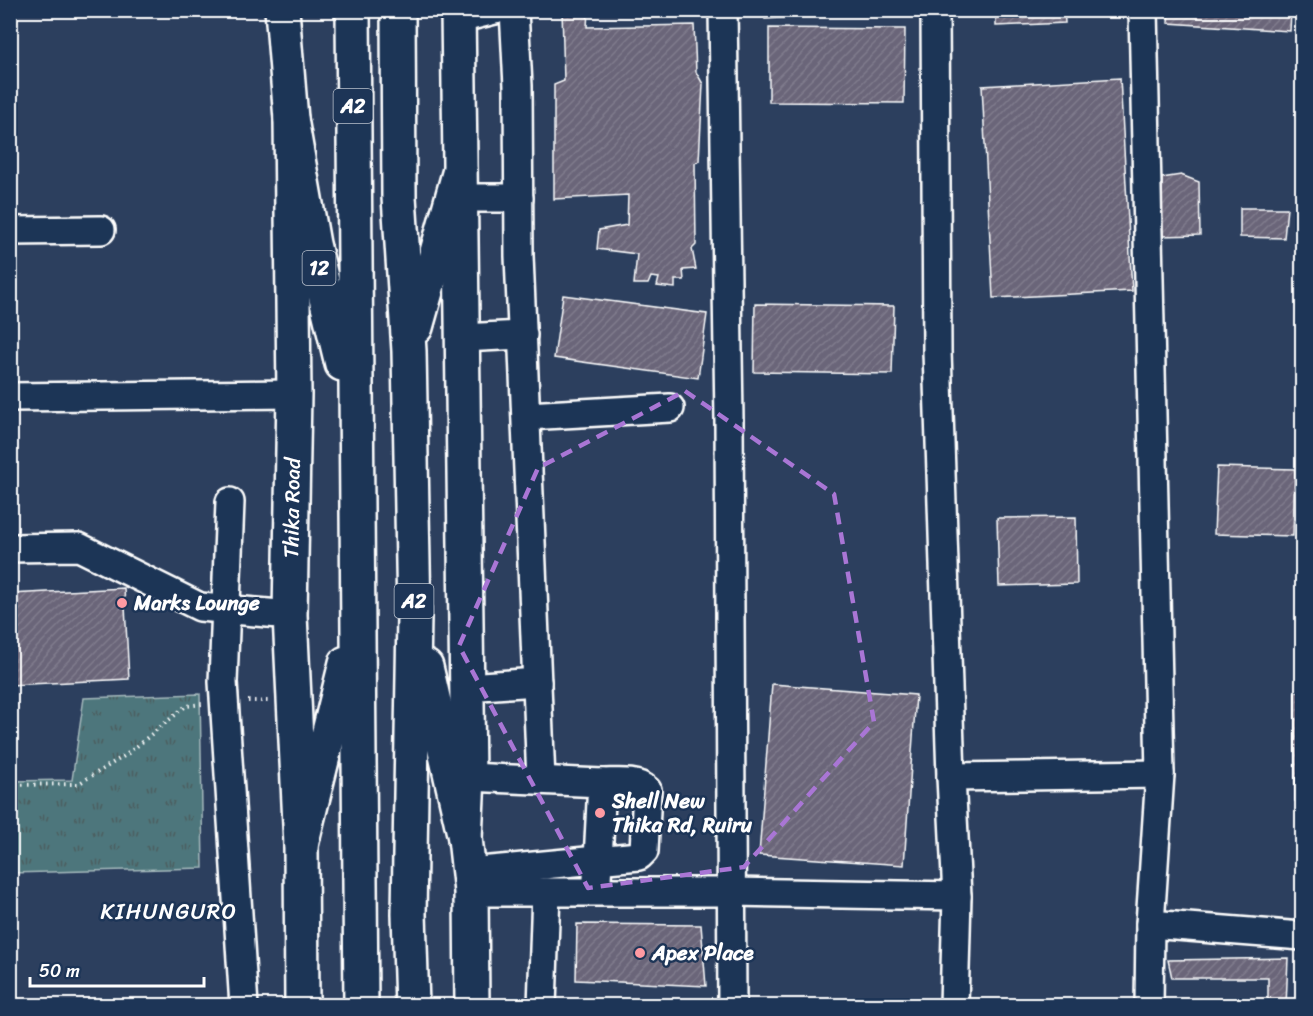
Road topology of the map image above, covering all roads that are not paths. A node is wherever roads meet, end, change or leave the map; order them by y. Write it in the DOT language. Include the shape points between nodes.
graph roads {
  1 [pos="282,10"];
  2 [pos="352,10"];
  3 [pos="398,10"];
  4 [pos="495,10"];
  5 [pos="514,10"];
  6 [pos="723,10"];
  7 [pos="935,10"];
  8 [pos="1143,10"];
  9 [pos="460,13"];
  10 [pos="291,120"];
  11 [pos="460,184"];
  12 [pos="519,198"];
  13 [pos="101,230"];
  14 [pos="10,231"];
  15 [pos="523,335"];
  16 [pos="462,338"];
  17 [pos="409,351"];
  18 [pos="294,394"];
  19 [pos="10,398"];
  20 [pos="670,408"];
  21 [pos="355,415"];
  22 [pos="527,416"];
  23 [pos="230,502"];
  24 [pos="10,548"];
  25 [pos="226,610"];
  26 [pos="290,615"];
  27 [pos="357,615"];
  28 [pos="414,616"];
  29 [pos="537,682"];
  30 [pos="467,687"];
  31 [pos="1160,774"];
  32 [pos="468,777"];
  33 [pos="951,777"];
  34 [pos="541,780"];
  35 [pos="602,783"];
  36 [pos="465,838"];
  37 [pos="301,845"];
  38 [pos="599,861"];
  39 [pos="470,882"];
  40 [pos="546,892"];
  41 [pos="596,892"];
  42 [pos="732,892"];
  43 [pos="957,896"];
  44 [pos="1150,924"];
  45 [pos="1302,936"];
  46 [pos="244,1005"];
  47 [pos="302,1005"];
  48 [pos="361,1005"];
  49 [pos="412,1005"];
  50 [pos="472,1005"];
  51 [pos="542,1005"];
  52 [pos="732,1005"];
  53 [pos="954,1005"];
  54 [pos="1149,1005"];
  1 -- 10 [label="main road, Thika Road"];
  2 -- 21 [label="main road, A2"];
  3 -- 17 [label="main road, A2" via="399,197"];
  4 -- 9 [label="street"];
  5 -- 12 [label="street"];
  6 -- 42 [label="street"];
  7 -- 33 [label="street" via="937,351"];
  8 -- 31 [label="street"];
  9 -- 11 [label="main road"];
  10 -- 18 [label="main road, Thika Road"];
  10 -- 21 [label="main road, 12" via="313,244"];
  11 -- 12 [label="street"];
  11 -- 16 [label="main road"];
  11 -- 17 [label="main road"];
  12 -- 15 [label="street"];
  13 -- 14 [label="street"];
  15 -- 16 [label="street"];
  15 -- 22 [label="street"];
  16 -- 30 [label="main road"];
  17 -- 28 [label="main road, A2"];
  18 -- 19 [label="street"];
  18 -- 26 [label="main road, Thika Road"];
  20 -- 22 [label="street"];
  21 -- 27 [label="main road, A2"];
  22 -- 29 [label="street"];
  23 -- 25 [label="street"];
  24 -- 25 [label="street" via="79,547 200,607"];
  25 -- 26 [label="street"];
  25 -- 46 [label="street" via="224,682"];
  26 -- 37 [label="main road, Thika Road"];
  27 -- 37 [label="main road"];
  27 -- 48 [label="main road, A2"];
  28 -- 36 [label="main road"];
  28 -- 49 [label="main road, A2" via="409,914"];
  29 -- 30 [label="street"];
  29 -- 34 [label="street"];
  30 -- 32 [label="main road"];
  31 -- 33 [label="street"];
  31 -- 44 [label="street"];
  32 -- 34 [label="street"];
  32 -- 36 [label="main road"];
  33 -- 43 [label="street"];
  34 -- 35 [label="street"];
  35 -- 38 [label="street"];
  35 -- 38 [label="street" via="636,784 647,790 644,851 639,856"];
  36 -- 39 [label="main road"];
  37 -- 47 [label="main road, Thika Road"];
  38 -- 39 [label="street"];
  38 -- 41 [label="street"];
  39 -- 40 [label="street"];
  39 -- 50 [label="main road"];
  40 -- 41 [label="street"];
  40 -- 51 [label="street"];
  41 -- 42 [label="street"];
  42 -- 43 [label="street"];
  42 -- 52 [label="street"];
  43 -- 53 [label="street"];
  44 -- 45 [label="street"];
  44 -- 54 [label="street"];
}
